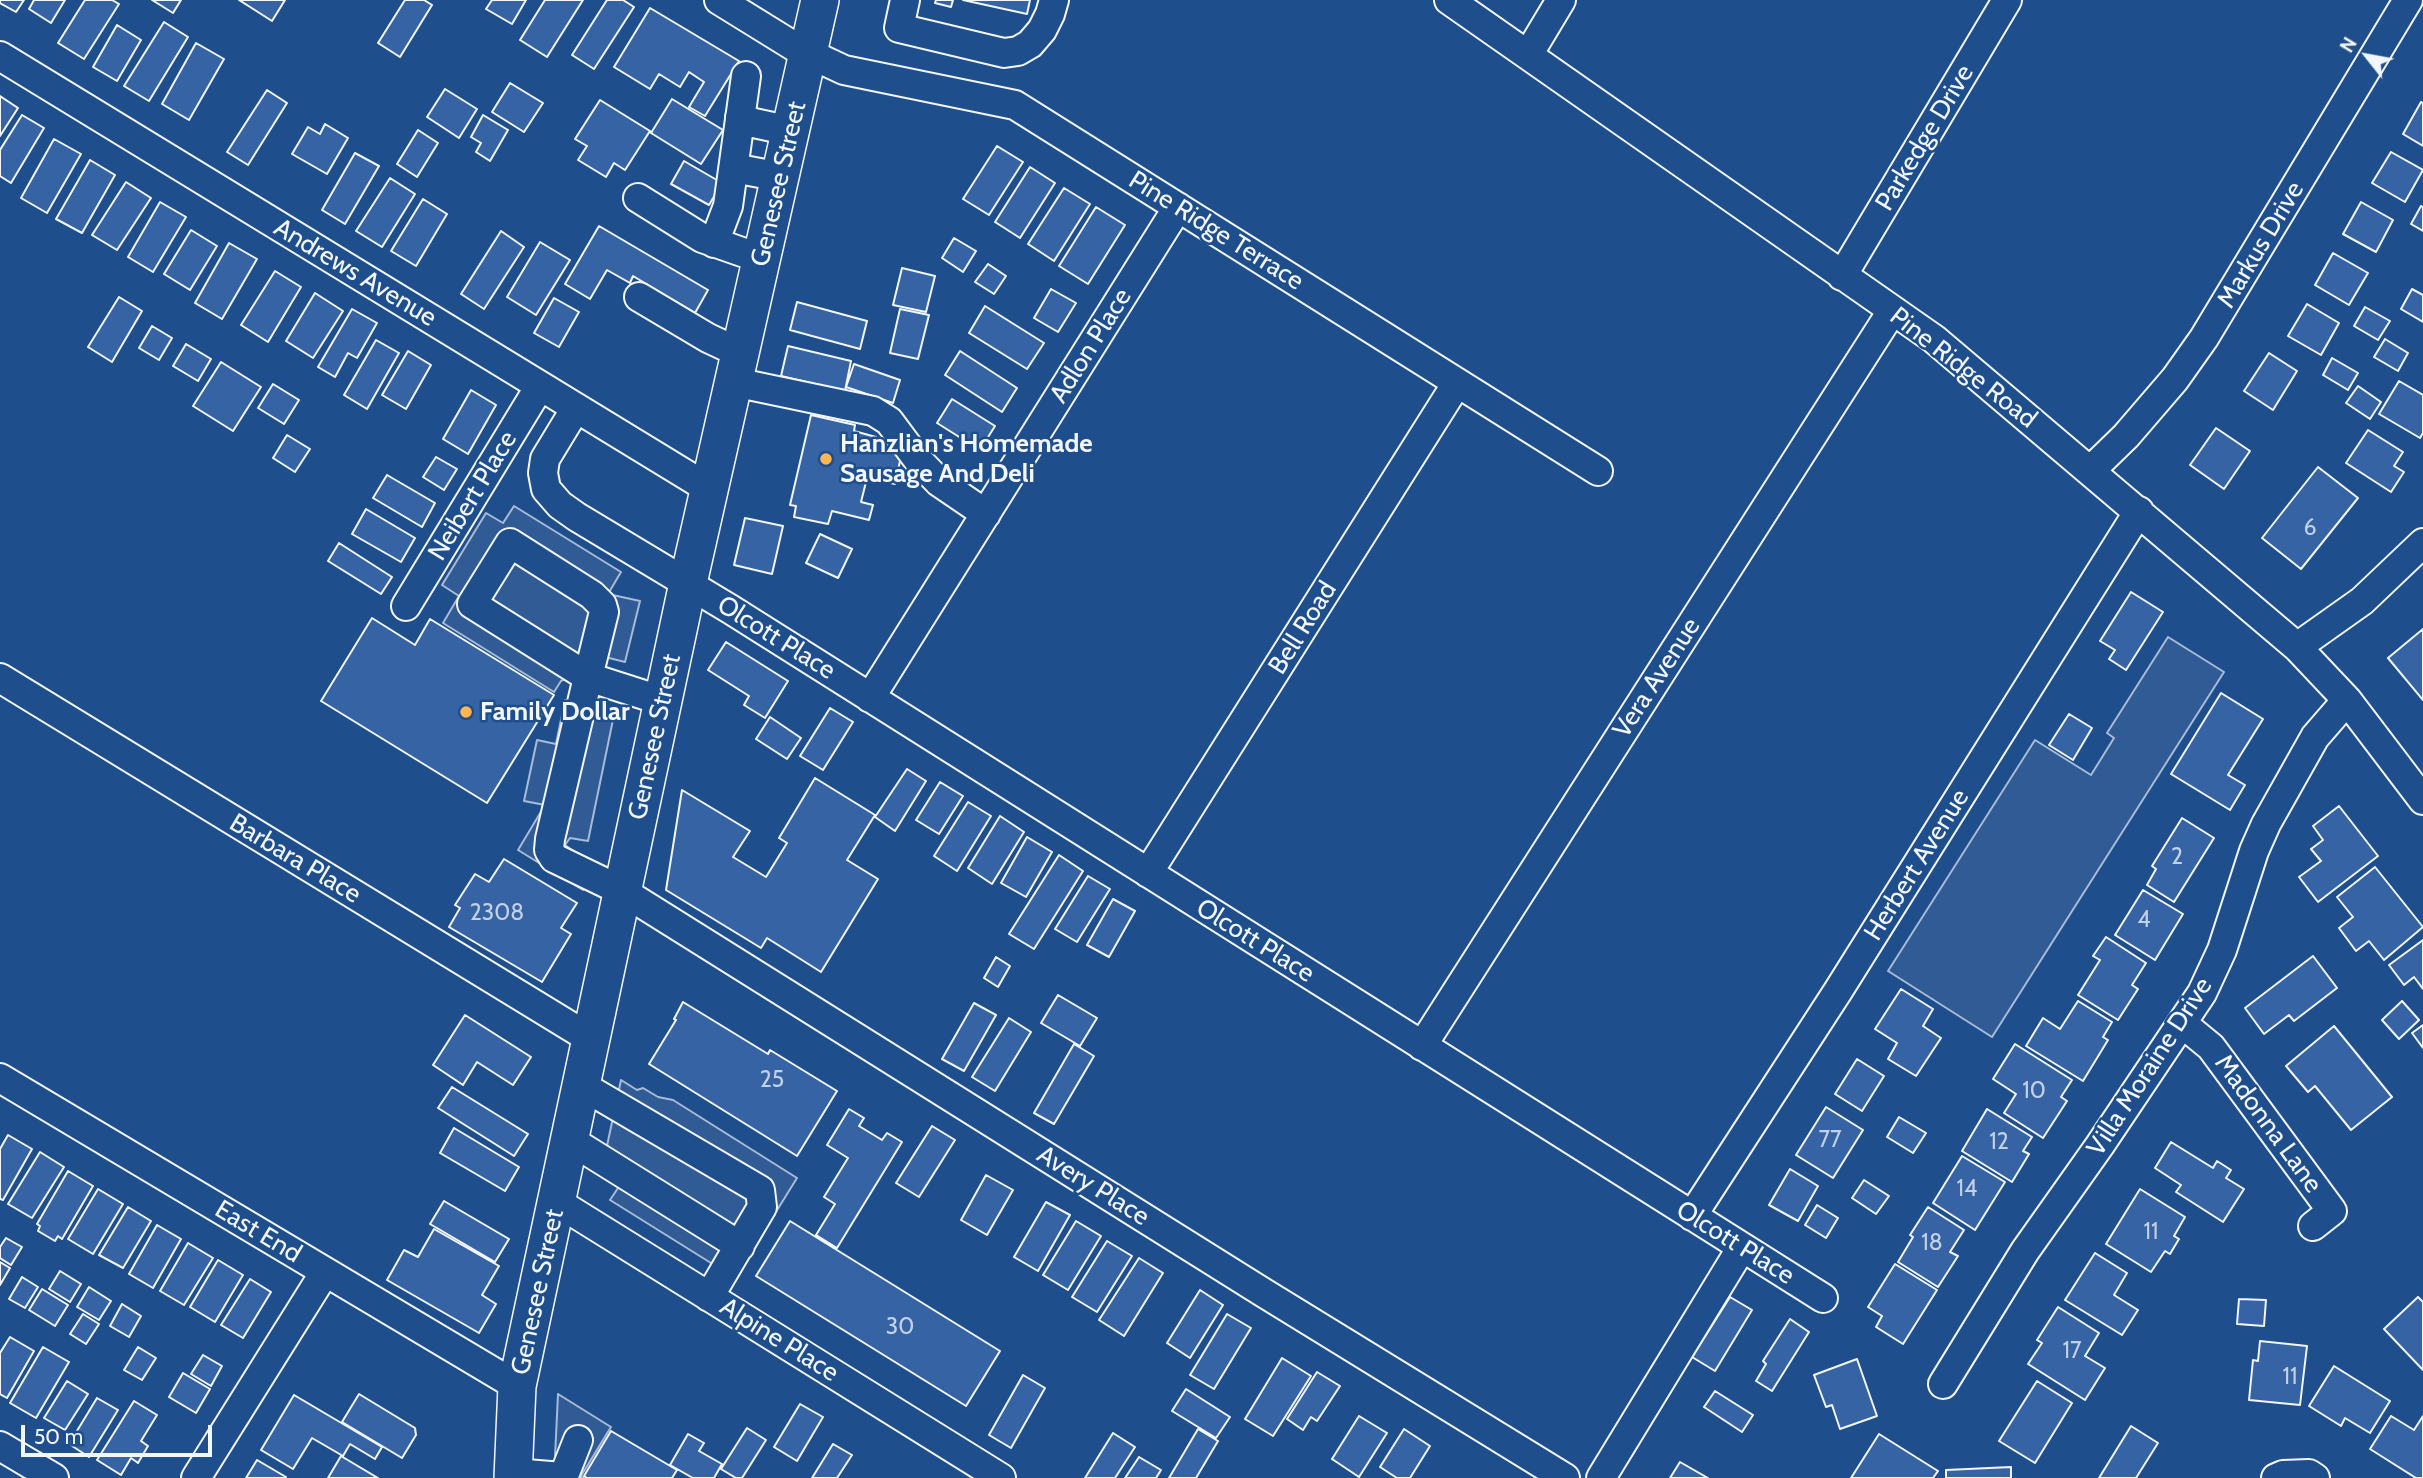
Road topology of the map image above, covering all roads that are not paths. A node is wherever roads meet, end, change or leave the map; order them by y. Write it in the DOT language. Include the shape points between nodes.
graph roads {
  1 [pos="719,0"];
  2 [pos="820,0"];
  3 [pos="1036,0"];
  4 [pos="1054,0"];
  5 [pos="1449,0"];
  6 [pos="1560,0"];
  7 [pos="2007,0"];
  8 [pos="2407,0"];
  9 [pos="897,2"];
  10 [pos="1042,30"];
  11 [pos="809,54"];
  12 [pos="1528,55"];
  13 [pos="0,56"];
  14 [pos="746,76"];
  15 [pos="740,117"];
  16 [pos="791,131"];
  17 [pos="735,164"];
  18 [pos="781,177"];
  19 [pos="638,198"];
  20 [pos="1178,207"];
  21 [pos="714,243"];
  22 [pos="762,259"];
  23 [pos="1842,276"];
  24 [pos="639,297"];
  25 [pos="1892,311"];
  26 [pos="737,368"];
  27 [pos="1457,383"];
  28 [pos="540,386"];
  29 [pos="576,408"];
  30 [pos="1598,471"];
  31 [pos="2090,471"];
  32 [pos="711,490"];
  33 [pos="2139,511"];
  34 [pos="986,514"];
  35 [pos="2423,542"];
  36 [pos="688,583"];
  37 [pos="406,606"];
  38 [pos="2297,647"];
  39 [pos="588,677"];
  40 [pos="0,678"];
  41 [pos="870,698"];
  42 [pos="2347,700"];
  43 [pos="663,701"];
  44 [pos="2423,800"];
  45 [pos="1148,873"];
  46 [pos="622,891"];
  47 [pos="2183,1024"];
  48 [pos="591,1039"];
  49 [pos="1422,1046"];
  50 [pos="0,1078"];
  51 [pos="581,1085"];
  52 [pos="570,1140"];
  53 [pos="556,1202"];
  54 [pos="1692,1216"];
  55 [pos="2313,1226"];
  56 [pos="740,1246"];
  57 [pos="1742,1247"];
  58 [pos="324,1272"];
  59 [pos="709,1297"];
  60 [pos="1823,1298"];
  61 [pos="1943,1384"];
  62 [pos="517,1386"];
  63 [pos="578,1440"];
  64 [pos="0,1446"];
  65 [pos="513,1476"];
  66 [pos="54,1478"];
  67 [pos="196,1478"];
  68 [pos="563,1478"];
  69 [pos="1001,1478"];
  70 [pos="1565,1478"];
  71 [pos="1601,1478"];
  72 [pos="2276,1478"];
  73 [pos="2315,1478"];
  1 -- 11 [label="street, Pine Ridge Terrace"];
  2 -- 11 [label="main road, Genesee Street"];
  3 -- 10 [label="street"];
  4 -- 10 [label="street"];
  5 -- 12 [label="street, Pine Ridge Road"];
  6 -- 12 [label="street"];
  7 -- 23 [label="street, Parkedge Drive"];
  8 -- 31 [label="street, Markus Drive" via="2204,338 2175,379"];
  9 -- 10 [label="street" via="899,28 1004,53 1030,44"];
  11 -- 16 [label="main road, Genesee Street"];
  11 -- 20 [label="street, Pine Ridge Terrace" via="844,70 1015,105"];
  12 -- 23 [label="street, Pine Ridge Road"];
  13 -- 28 [label="street, Andrews Avenue"];
  14 -- 15 [label="street"];
  15 -- 16 [label="street"];
  15 -- 17 [label="street"];
  16 -- 18 [label="main road, Genesee Street"];
  17 -- 18 [label="street"];
  17 -- 21 [label="street" via="728,206"];
  18 -- 22 [label="main road, Genesee Street"];
  19 -- 21 [label="street"];
  20 -- 27 [label="street, Pine Ridge Terrace"];
  20 -- 34 [label="street, Adlon Place"];
  21 -- 22 [label="street"];
  22 -- 26 [label="main road, Genesee Street"];
  23 -- 25 [label="street, Pine Ridge Road"];
  24 -- 26 [label="street" via="708,338"];
  25 -- 31 [label="street, Pine Ridge Road" via="1934,339"];
  25 -- 49 [label="street, Vera Avenue"];
  26 -- 32 [label="main road, Genesee Street"];
  26 -- 34 [label="street" via="873,411 890,421 939,482"];
  27 -- 30 [label="street, Pine Ridge Terrace"];
  27 -- 45 [label="street, Bell Road"];
  28 -- 29 [label="street, Andrews Avenue"];
  28 -- 37 [label="street, Neibert Place"];
  29 -- 32 [label="street, Andrews Avenue"];
  29 -- 36 [label="street, Olcott Place" via="545,459 546,489 577,517"];
  31 -- 33 [label="street, Pine Ridge Road"];
  32 -- 36 [label="main road, Genesee Street"];
  33 -- 38 [label="street, Pine Ridge Road"];
  33 -- 54 [label="street, Herbert Avenue"];
  34 -- 41 [label="street, Adlon Place"];
  35 -- 38 [label="street" via="2362,601"];
  36 -- 41 [label="street, Olcott Place"];
  36 -- 43 [label="main road, Genesee Street"];
  38 -- 42 [label="street, Pine Ridge Road"];
  39 -- 39 [label="street, Avery Place" via="472,604 510,543 602,605"];
  39 -- 43 [label="street"];
  39 -- 46 [label="street, Avery Place" via="549,849 554,858"];
  40 -- 48 [label="street, Barbara Place"];
  41 -- 45 [label="street, Olcott Place"];
  42 -- 44 [label="street, Pine Ridge Road"];
  42 -- 47 [label="street, Villa Moraine Drive" via="2315,737 2266,824 2222,950"];
  43 -- 46 [label="main road, Genesee Street"];
  45 -- 49 [label="street, Olcott Place"];
  46 -- 48 [label="main road, Genesee Street"];
  46 -- 70 [label="street, Avery Place"];
  47 -- 55 [label="street, Madonna Lane" via="2211,1047 2332,1211"];
  47 -- 61 [label="street, Villa Moraine Drive" via="2025,1251"];
  48 -- 51 [label="main road, Genesee Street"];
  49 -- 54 [label="street, Olcott Place"];
  50 -- 58 [label="street, East End"];
  51 -- 52 [label="main road, Genesee Street"];
  51 -- 56 [label="street" via="760,1190 762,1207"];
  52 -- 53 [label="main road, Genesee Street"];
  52 -- 56 [label="street"];
  53 -- 59 [label="street, Alpine Place"];
  53 -- 62 [label="main road, Genesee Street"];
  54 -- 57 [label="street, Olcott Place"];
  56 -- 59 [label="street"];
  57 -- 60 [label="street, Olcott Place"];
  57 -- 71 [label="street"];
  58 -- 62 [label="street, East End"];
  58 -- 67 [label="street"];
  59 -- 69 [label="street, Alpine Place"];
  62 -- 65 [label="main road, Genesee Street"];
  63 -- 68 [label="street"];
  64 -- 66 [label="street"];
  65 -- 68 [label="street"];
  72 -- 73 [label="street" via="2309,1474"];
}
